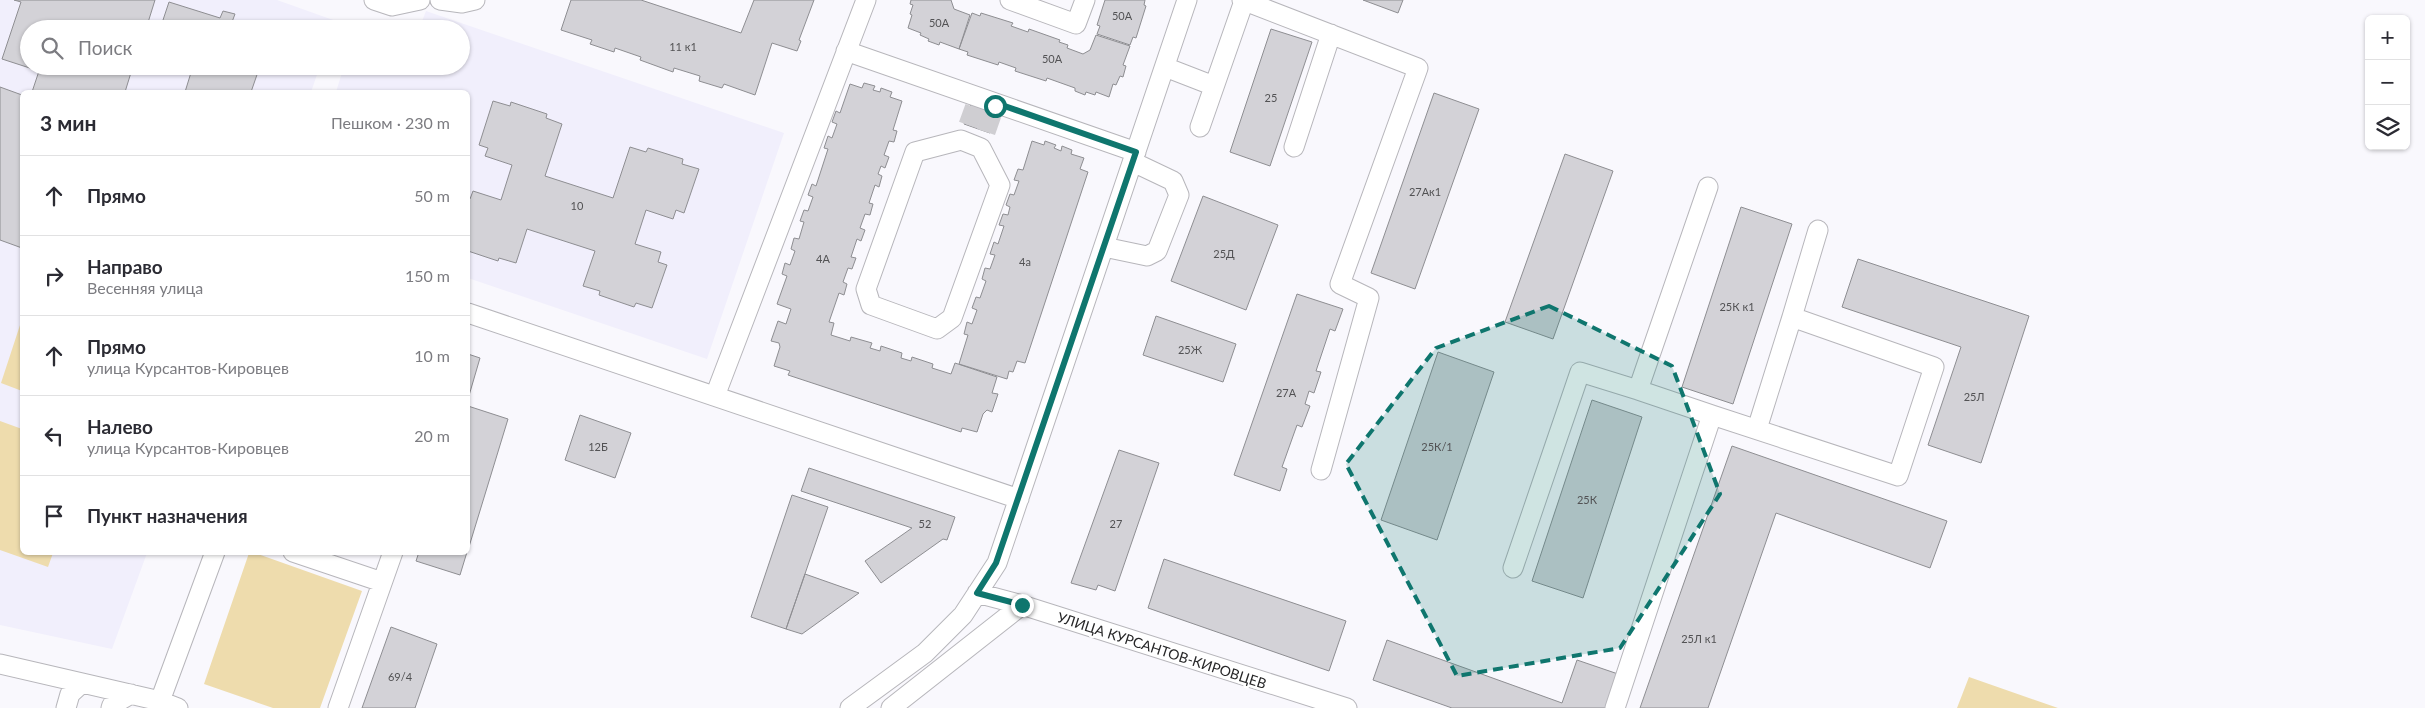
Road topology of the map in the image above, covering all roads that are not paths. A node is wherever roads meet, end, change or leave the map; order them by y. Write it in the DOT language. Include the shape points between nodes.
graph roads {
  1 [pos="374,0"];
  2 [pos="420,0"];
  3 [pos="440,0"];
  4 [pos="475,0"];
  5 [pos="866,0"];
  6 [pos="1010,0"];
  7 [pos="1084,0"];
  8 [pos="1187,0"];
  9 [pos="1243,0"];
  10 [pos="1331,34"];
  11 [pos="846,51"];
  12 [pos="1165,67"];
  13 [pos="1214,86"];
  14 [pos="1200,127"];
  15 [pos="964,132"];
  16 [pos="1294,147"];
  17 [pos="1135,157"];
  18 [pos="1708,187"];
  19 [pos="1818,230"];
  20 [pos="1104,247"];
  21 [pos="470,313"];
  22 [pos="1792,317"];
  23 [pos="1638,390"];
  24 [pos="715,396"];
  25 [pos="1712,415"];
  26 [pos="1757,429"];
  27 [pos="1321,470"];
  28 [pos="1018,499"];
  29 [pos="214,555"];
  30 [pos="302,555"];
  31 [pos="392,555"];
  32 [pos="1514,568"];
  33 [pos="382,582"];
  34 [pos="977,593"];
  35 [pos="1022,605"];
  36 [pos="0,664"];
  37 [pos="82,683"];
  38 [pos="130,694"];
  39 [pos="169,704"];
  40 [pos="66,708"];
  41 [pos="111,708"];
  42 [pos="338,708"];
  43 [pos="850,708"];
  44 [pos="891,708"];
  45 [pos="1347,708"];
  46 [pos="1615,708"];
  1 -- 2 [label="street" via="392,6"];
  3 -- 4 [label="street" via="462,3"];
  5 -- 11 [label="street"];
  6 -- 7 [label="street" via="1076,24"];
  8 -- 12 [label="street"];
  9 -- 10 [label="street"];
  9 -- 13 [label="street"];
  10 -- 16 [label="street"];
  10 -- 27 [label="street" via="1418,68 1340,284 1370,298"];
  11 -- 17 [label="street"];
  11 -- 24 [label="street"];
  12 -- 13 [label="street"];
  12 -- 17 [label="street"];
  13 -- 14 [label="street"];
  15 -- 15 [label="street" via="915,152 866,289 871,305 936,330 952,318 1000,185 983,140"];
  17 -- 20 [label="street"];
  17 -- 20 [label="street" via="1173,181 1179,195 1157,251 1147,256"];
  18 -- 23 [label="street"];
  19 -- 22 [label="street"];
  20 -- 28 [label="street"];
  21 -- 24 [label="street"];
  22 -- 26 [label="street"];
  22 -- 26 [label="street" via="1934,367 1898,476"];
  23 -- 25 [label="street"];
  23 -- 32 [label="street" via="1580,372"];
  24 -- 28 [label="street"];
  25 -- 26 [label="street"];
  25 -- 46 [label="street"];
  28 -- 34 [label="street" via="996,563"];
  29 -- 39 [label="street"];
  30 -- 33 [label="street"];
  31 -- 33 [label="street"];
  33 -- 42 [label="street"];
  34 -- 35 [label="street, УЛИЦА КУРСАНТОВ-КИРОВЦЕВ"];
  34 -- 43 [label="street" via="963,615 925,653"];
  35 -- 44 [label="street"];
  35 -- 45 [label="street, УЛИЦА КУРСАНТОВ-КИРОВЦЕВ"];
  36 -- 37 [label="street"];
  37 -- 38 [label="street"];
  37 -- 40 [label="street" via="70,694"];
  38 -- 39 [label="street"];
  38 -- 41 [label="street"];
}
